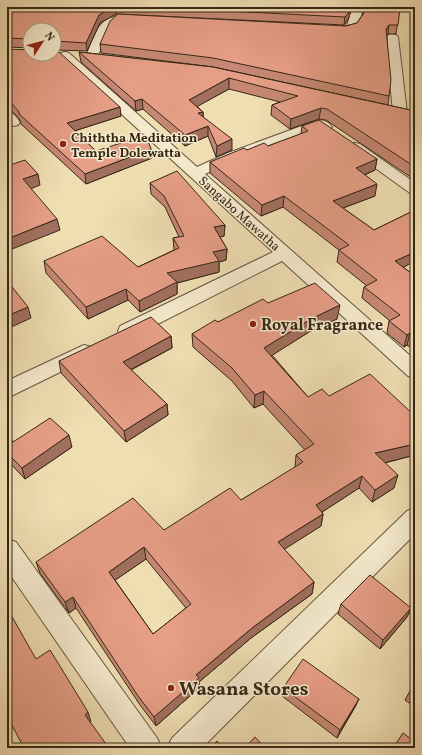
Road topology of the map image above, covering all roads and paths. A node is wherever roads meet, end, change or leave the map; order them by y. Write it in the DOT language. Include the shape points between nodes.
graph roads {
  1 [pos="357,7"];
  2 [pos="148,21"];
  3 [pos="314,28"];
  4 [pos="392,37"];
  5 [pos="92,57"];
  6 [pos="107,59"];
  7 [pos="384,110"];
  8 [pos="195,173"];
  9 [pos="415,190"];
  10 [pos="285,253"];
  11 [pos="415,371"];
  12 [pos="7,390"];
  13 [pos="415,518"];
  14 [pos="7,550"];
  15 [pos="146,748"];
  16 [pos="182,748"];
  1 -- 3 [label="street" via="351,29"];
  2 -- 5 [label="street" via="116,18 110,21 105,26"];
  4 -- 7 [label="street" via="405,115"];
  5 -- 6 [label="street"];
  5 -- 8 [label="street, Sangabo Mawatha" via="58,56"];
  8 -- 9 [label="street" via="320,124"];
  8 -- 10 [label="street, Sangabo Mawatha"];
  10 -- 11 [label="street, Sangabo Mawatha"];
  10 -- 12 [label="street"];
  13 -- 16 [label="street"];
  14 -- 15 [label="street"];
}
